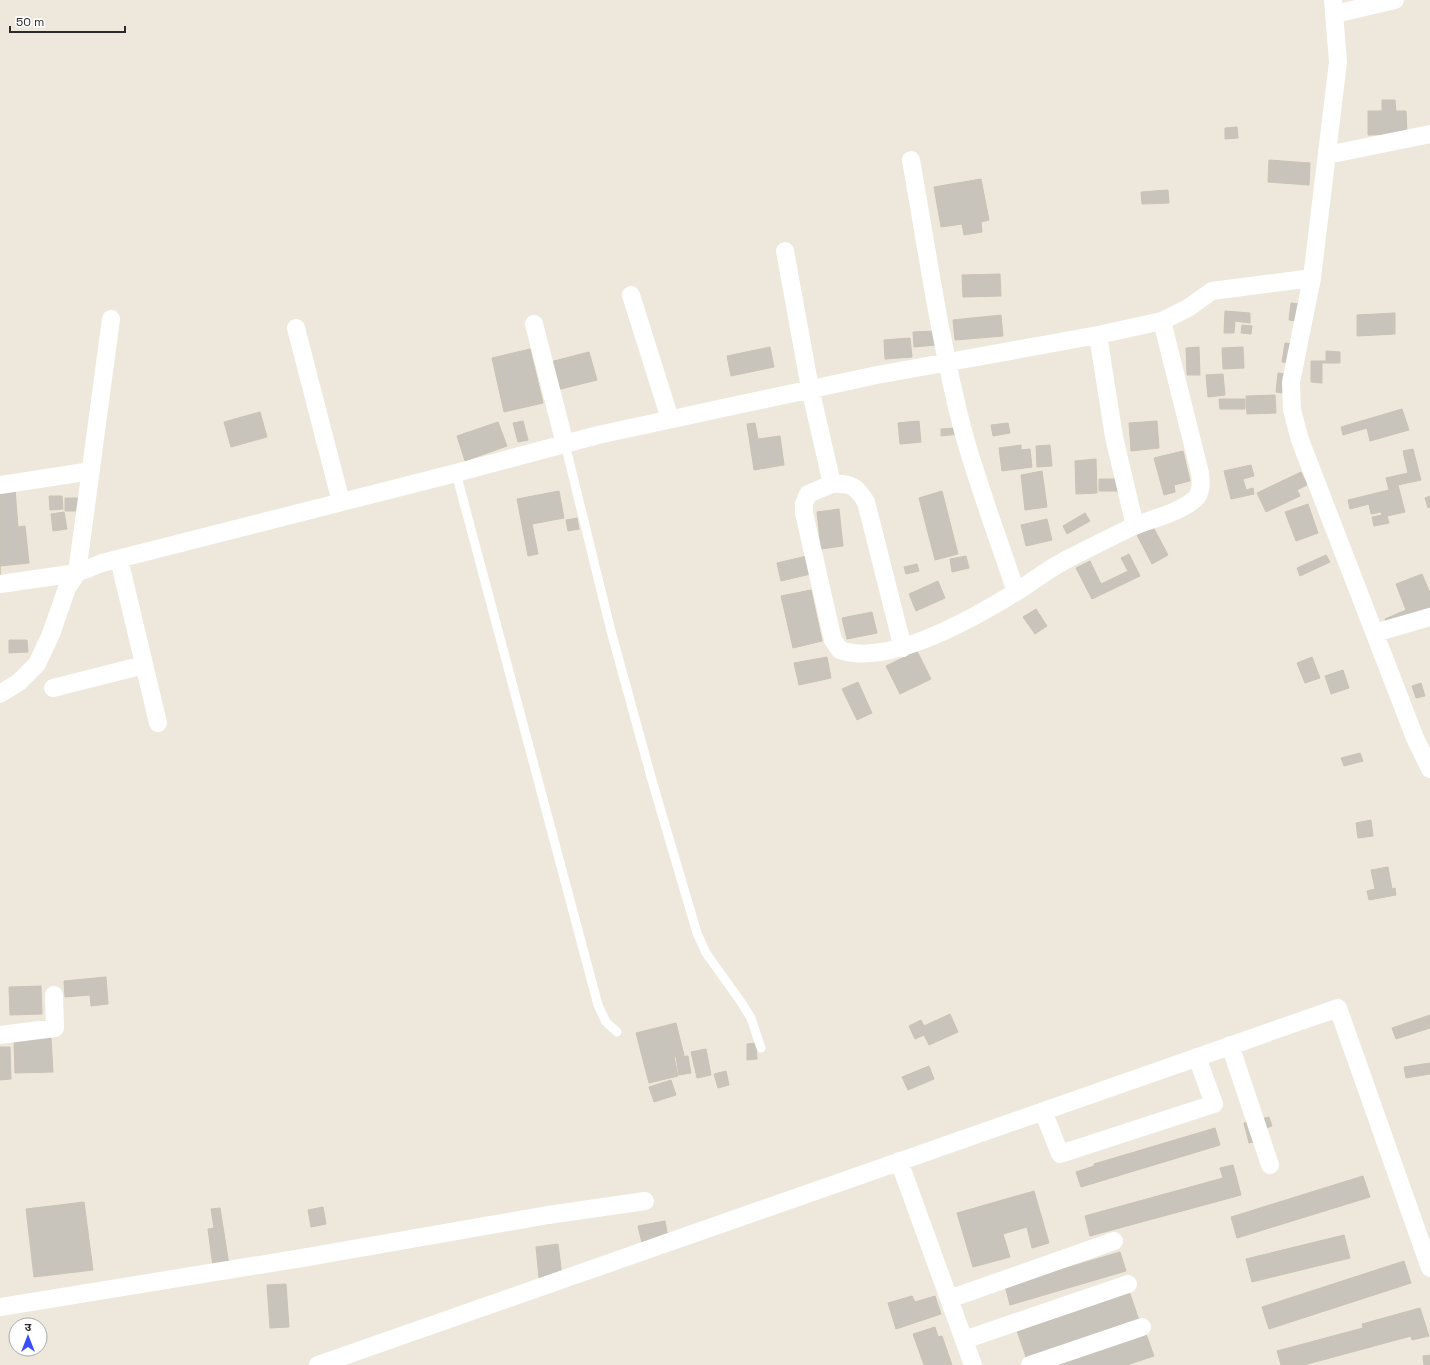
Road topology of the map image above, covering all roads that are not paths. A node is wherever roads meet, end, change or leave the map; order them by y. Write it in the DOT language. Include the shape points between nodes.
graph roads {
  1 [pos="1395,0"];
  2 [pos="1334,7"];
  3 [pos="1430,134"];
  4 [pos="1327,155"];
  5 [pos="911,160"];
  6 [pos="785,251"];
  7 [pos="1312,278"];
  8 [pos="630,295"];
  9 [pos="112,319"];
  10 [pos="1162,321"];
  11 [pos="534,324"];
  12 [pos="296,328"];
  13 [pos="1098,335"];
  14 [pos="947,363"];
  15 [pos="810,388"];
  16 [pos="670,419"];
  17 [pos="565,444"];
  18 [pos="90,471"];
  19 [pos="456,473"];
  20 [pos="832,484"];
  21 [pos="0,485"];
  22 [pos="341,502"];
  23 [pos="1135,526"];
  24 [pos="119,559"];
  25 [pos="77,573"];
  26 [pos="0,584"];
  27 [pos="1016,592"];
  28 [pos="1430,617"];
  29 [pos="1375,634"];
  30 [pos="903,648"];
  31 [pos="144,665"];
  32 [pos="53,688"];
  33 [pos="0,694"];
  34 [pos="158,723"];
  35 [pos="1430,769"];
  36 [pos="54,995"];
  37 [pos="617,1032"];
  38 [pos="0,1035"];
  39 [pos="1230,1046"];
  40 [pos="761,1048"];
  41 [pos="1197,1057"];
  42 [pos="1043,1111"];
  43 [pos="899,1161"];
  44 [pos="1270,1165"];
  45 [pos="646,1201"];
  46 [pos="1114,1241"];
  47 [pos="1430,1268"];
  48 [pos="1128,1284"];
  49 [pos="949,1299"];
  50 [pos="0,1307"];
  51 [pos="1142,1327"];
  52 [pos="964,1340"];
  53 [pos="318,1365"];
  54 [pos="973,1365"];
  55 [pos="1030,1365"];
  1 -- 2 [label="street"];
  2 -- 4 [label="street" via="1338,62"];
  3 -- 4 [label="street"];
  4 -- 7 [label="street"];
  5 -- 14 [label="street"];
  6 -- 15 [label="street"];
  7 -- 10 [label="street" via="1212,291 1188,308"];
  7 -- 29 [label="street" via="1291,382 1292,410 1300,440"];
  8 -- 16 [label="street"];
  9 -- 18 [label="street"];
  10 -- 13 [label="street"];
  10 -- 23 [label="street" via="1200,473 1201,486 1196,498 1184,506"];
  11 -- 17 [label="street"];
  12 -- 22 [label="street"];
  13 -- 14 [label="street"];
  13 -- 23 [label="street" via="1114,436"];
  14 -- 15 [label="street"];
  14 -- 27 [label="street" via="974,470"];
  15 -- 16 [label="street"];
  15 -- 20 [label="street"];
  16 -- 17 [label="street"];
  17 -- 19 [label="street"];
  17 -- 40 [label="lane" via="611,631 697,934 706,953 751,1018"];
  18 -- 21 [label="street"];
  18 -- 25 [label="street"];
  19 -- 22 [label="street"];
  19 -- 37 [label="lane" via="598,1005 606,1022"];
  20 -- 30 [label="street" via="845,483 852,486 866,502"];
  20 -- 30 [label="street" via="808,494 804,513 833,640 840,650 854,654"];
  22 -- 24 [label="street"];
  23 -- 27 [label="street" via="1063,562"];
  24 -- 25 [label="street"];
  24 -- 31 [label="street"];
  25 -- 26 [label="street"];
  25 -- 33 [label="street" via="67,588 51,634 37,664 20,682"];
  27 -- 30 [label="street" via="957,625"];
  28 -- 29 [label="street"];
  29 -- 35 [label="street" via="1415,738"];
  31 -- 32 [label="street"];
  31 -- 34 [label="street"];
  36 -- 38 [label="street" via="55,1028"];
  39 -- 41 [label="street"];
  39 -- 44 [label="street"];
  39 -- 47 [label="street" via="1338,1008"];
  41 -- 42 [label="street"];
  41 -- 42 [label="street" via="1214,1104 1060,1154"];
  42 -- 43 [label="street"];
  43 -- 49 [label="street"];
  43 -- 53 [label="street"];
  45 -- 50 [label="street" via="548,1215"];
  46 -- 49 [label="street"];
  48 -- 52 [label="street"];
  49 -- 52 [label="street"];
  51 -- 55 [label="street"];
  52 -- 54 [label="street"];
}
